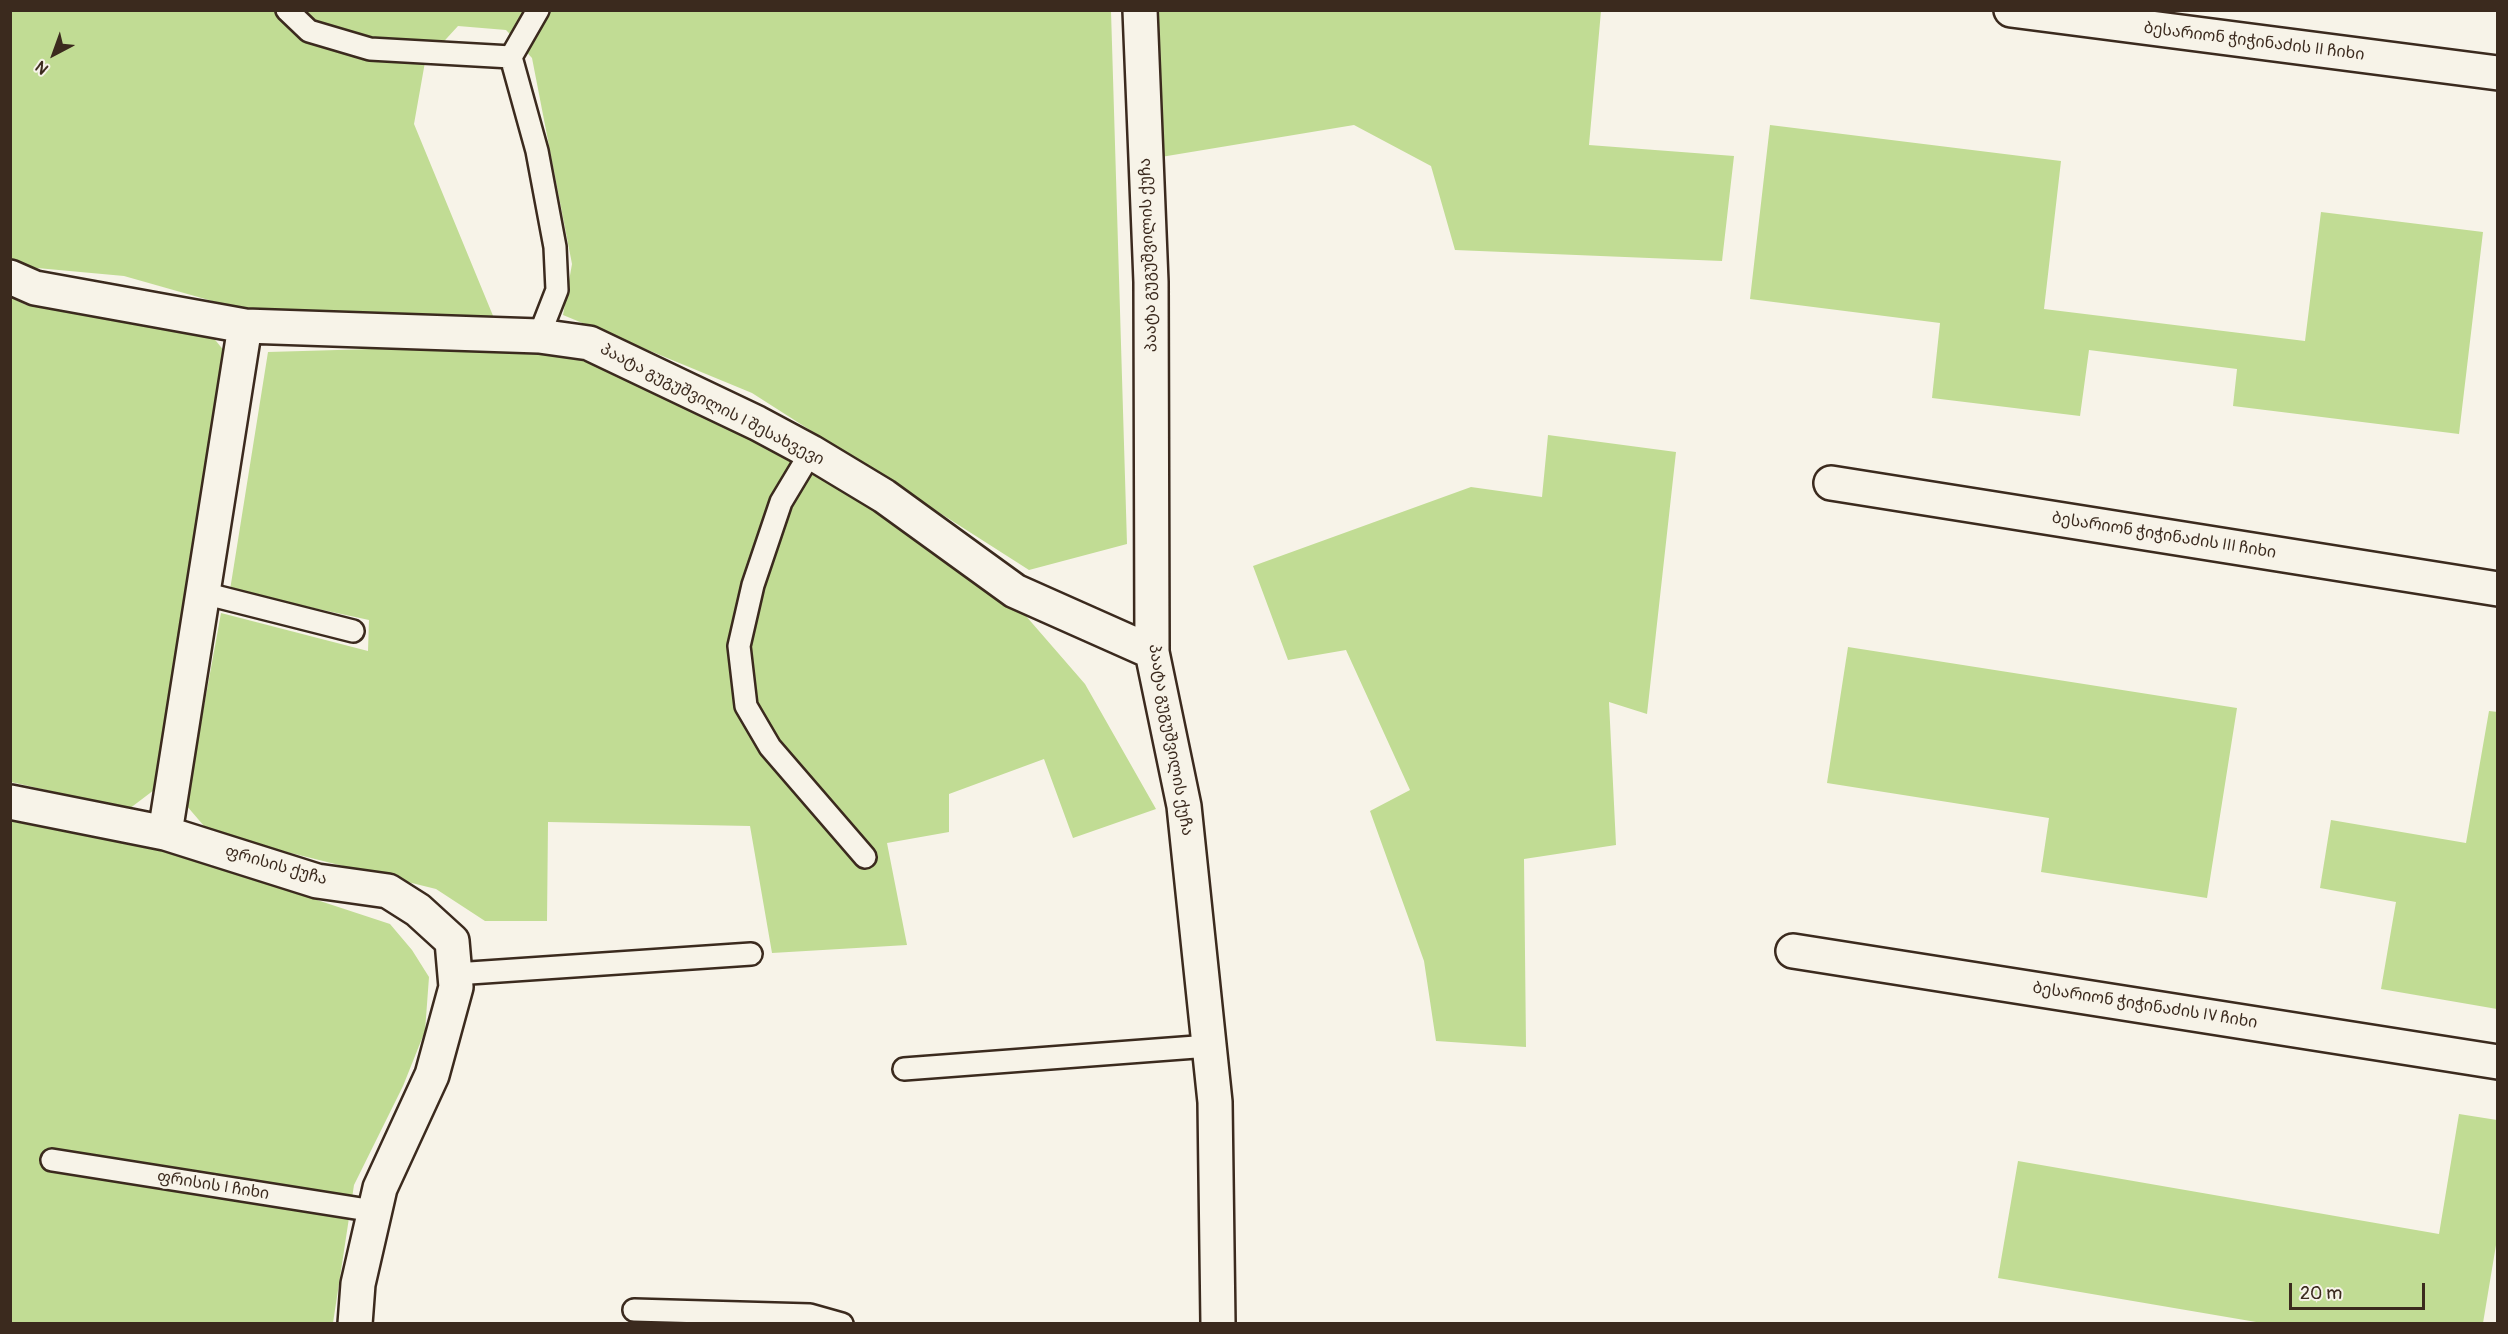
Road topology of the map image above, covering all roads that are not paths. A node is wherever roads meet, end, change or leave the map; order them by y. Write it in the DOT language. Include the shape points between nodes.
graph roads {
  1 [pos="287,10"];
  2 [pos="538,10"];
  3 [pos="1140,10"];
  4 [pos="2011,10"];
  5 [pos="511,57"];
  6 [pos="2498,73"];
  7 [pos="10,277"];
  8 [pos="245,326"];
  9 [pos="539,336"];
  10 [pos="811,452"];
  11 [pos="1831,483"];
  12 [pos="2498,589"];
  13 [pos="203,593"];
  14 [pos="353,631"];
  15 [pos="1152,652"];
  16 [pos="10,802"];
  17 [pos="165,833"];
  18 [pos="865,857"];
  19 [pos="1793,951"];
  20 [pos="751,954"];
  21 [pos="455,974"];
  22 [pos="1209,1046"];
  23 [pos="2498,1062"];
  24 [pos="904,1070"];
  25 [pos="52,1160"];
  26 [pos="374,1211"];
  27 [pos="634,1310"];
  28 [pos="355,1323"];
  29 [pos="843,1323"];
  30 [pos="1218,1323"];
  1 -- 5 [label="lane" via="309,31 370,49"];
  2 -- 5 [label="lane"];
  3 -- 15 [label="street, პაატა გუგუშვილის ქუჩა" via="1151,282"];
  4 -- 6 [label="street, ბესარიონ ჭიჭინაძის II ჩიხი"];
  5 -- 9 [label="lane" via="537,151 555,247 557,290"];
  7 -- 8 [label="street, პაატა გუგუშვილის I შესახვევი" via="34,288"];
  8 -- 9 [label="street, პაატა გუგუშვილის I შესახვევი"];
  8 -- 13 [label="street"];
  9 -- 10 [label="street, პაატა გუგუშვილის I შესახვევი" via="589,343"];
  10 -- 15 [label="street, პაატა გუგუშვილის I შესახვევი" via="884,496 1015,591"];
  10 -- 18 [label="lane" via="781,502 753,585 739,646 746,706 770,747"];
  11 -- 12 [label="street, ბესარიონ ჭიჭინაძის III ჩიხი"];
  13 -- 14 [label="lane"];
  13 -- 17 [label="street"];
  15 -- 22 [label="street, პაატა გუგუშვილის ქუჩა" via="1184,806"];
  16 -- 17 [label="street, ფრისის ქუჩა"];
  17 -- 21 [label="street, ფრისის ქუჩა" via="317,880 388,891 418,910 452,941"];
  19 -- 23 [label="street, ბესარიონ ჭიჭინაძის IV ჩიხი"];
  20 -- 21 [label="lane"];
  21 -- 26 [label="street, ფრისის ქუჩა" via="456,987 432,1075 380,1188"];
  22 -- 24 [label="lane"];
  22 -- 30 [label="street, პაატა გუგუშვილის ქუჩა" via="1215,1102"];
  25 -- 26 [label="lane, ფრისის I ჩიხი"];
  26 -- 28 [label="street, ფრისის ქუჩა" via="358,1284"];
  27 -- 29 [label="lane" via="810,1315"];
}
